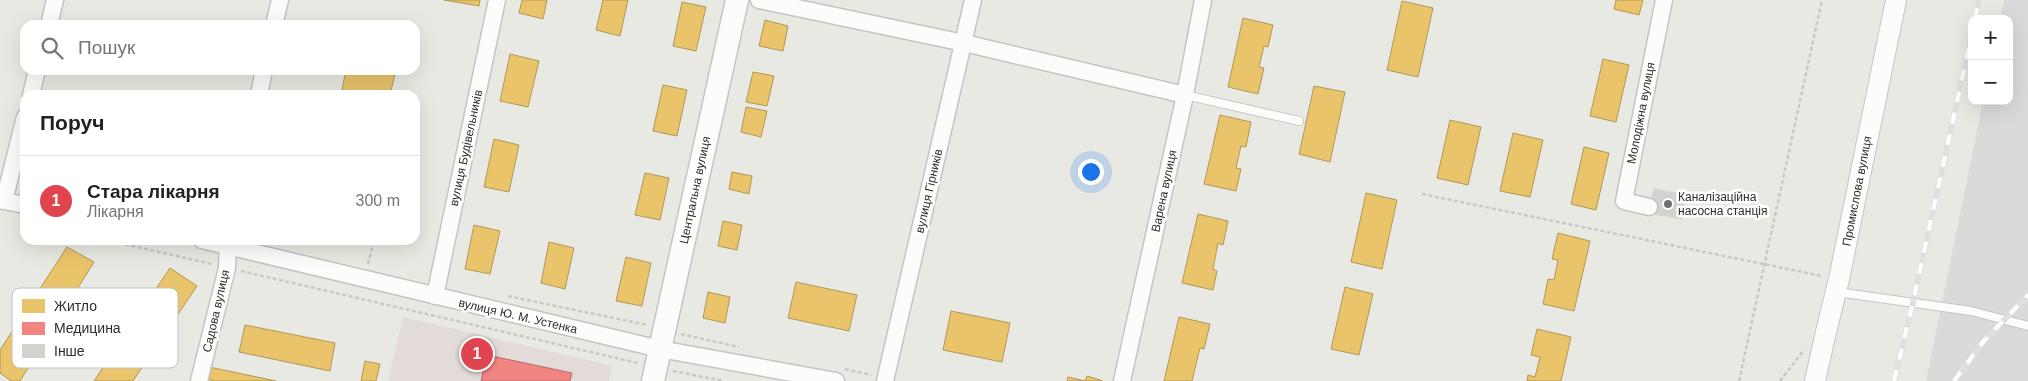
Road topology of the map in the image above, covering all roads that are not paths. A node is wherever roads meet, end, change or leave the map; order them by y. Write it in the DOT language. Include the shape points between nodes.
graph roads {
  1 [pos="55,0"];
  2 [pos="280,0"];
  3 [pos="497,0"];
  4 [pos="737,0"];
  5 [pos="759,0"];
  6 [pos="973,0"];
  7 [pos="1203,0"];
  8 [pos="1664,0"];
  9 [pos="1896,0"];
  10 [pos="50,20"];
  11 [pos="275,20"];
  12 [pos="964,43"];
  13 [pos="36,75"];
  14 [pos="263,75"];
  15 [pos="32,90"];
  16 [pos="260,90"];
  17 [pos="1185,94"];
  18 [pos="1299,121"];
  19 [pos="20,135"];
  20 [pos="2,200"];
  21 [pos="20,204"];
  22 [pos="1649,207"];
  23 [pos="227,245"];
  24 [pos="239,245"];
  25 [pos="1838,286"];
  26 [pos="435,296"];
  27 [pos="2028,326"];
  28 [pos="658,357"];
  29 [pos="837,374"];
  30 [pos="885,380"];
  31 [pos="199,381"];
  32 [pos="1122,381"];
  33 [pos="1816,381"];
  1 -- 10 [label="street"];
  2 -- 11 [label="street"];
  3 -- 26 [label="street, вулиця Будівельників"];
  4 -- 28 [label="main road, Центральна вулиця"];
  5 -- 12 [label="street"];
  6 -- 12 [label="street, вулиця Гірників"];
  7 -- 17 [label="street, Варена вулиця"];
  8 -- 22 [label="street, Молодіжна вулиця" via="1624,201"];
  9 -- 25 [label="street, Промислова вулиця"];
  12 -- 17 [label="street"];
  12 -- 30 [label="street, вулиця Гірників"];
  13 -- 15 [label="street"];
  14 -- 16 [label="street"];
  17 -- 18 [label="lane"];
  17 -- 32 [label="street, Варена вулиця"];
  19 -- 20 [label="street"];
  20 -- 21 [label="street"];
  23 -- 31 [label="street, Садова вулиця" via="227,268"];
  24 -- 26 [label="street, вулиця Ю. М. Устенка"];
  25 -- 27 [label="lane" via="1971,311"];
  25 -- 33 [label="street, Промислова вулиця"];
  26 -- 28 [label="street, вулиця Ю. М. Устенка"];
  28 -- 29 [label="street, вулиця Ю. М. Устенка"];
}
